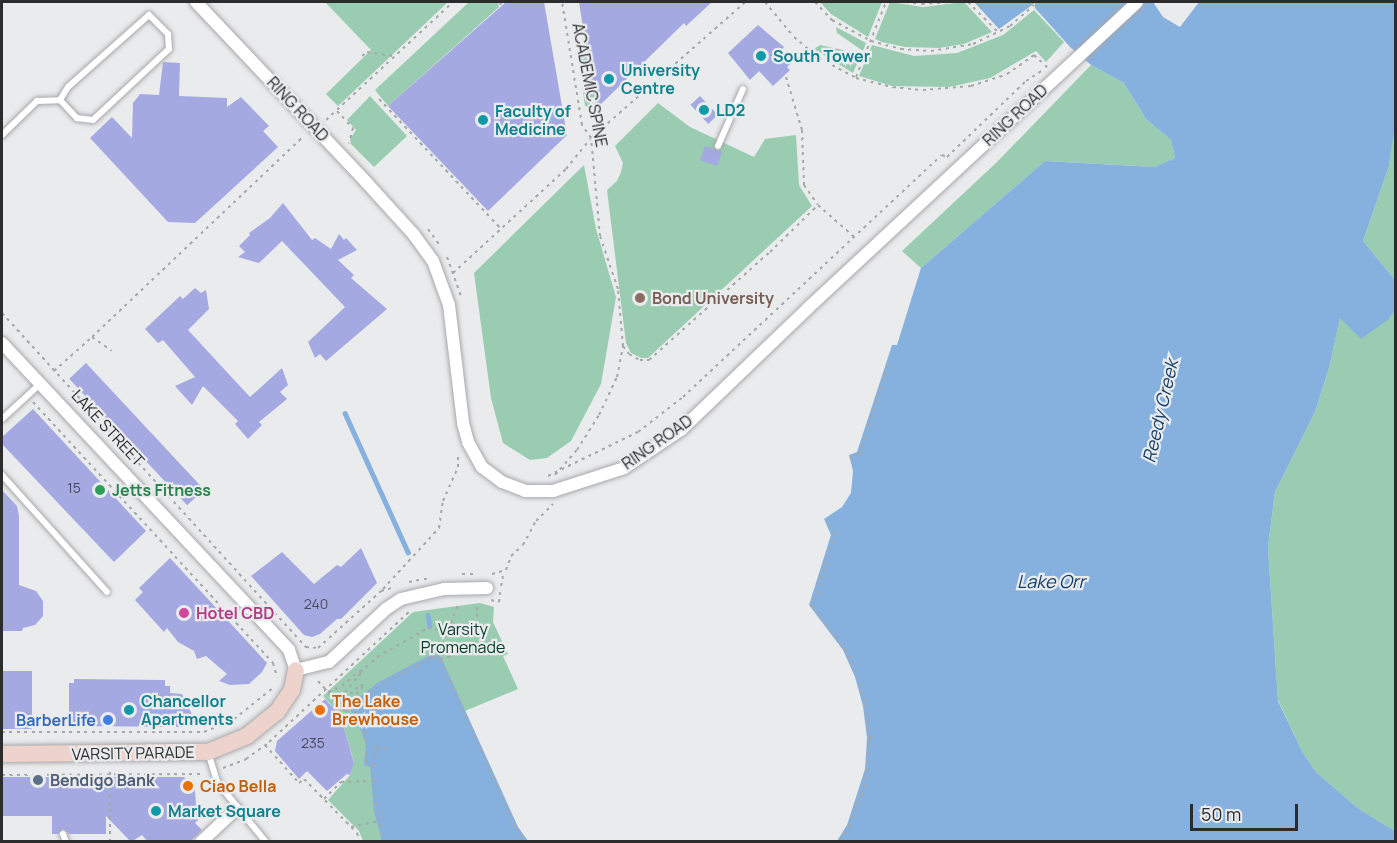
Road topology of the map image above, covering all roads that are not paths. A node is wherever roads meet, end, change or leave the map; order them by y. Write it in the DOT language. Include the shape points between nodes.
graph roads {
  1 [pos="196,2"];
  2 [pos="1137,2"];
  3 [pos="743,88"];
  4 [pos="60,100"];
  5 [pos="2,135"];
  6 [pos="718,146"];
  7 [pos="2,343"];
  8 [pos="40,384"];
  9 [pos="2,419"];
  10 [pos="2,475"];
  11 [pos="487,588"];
  12 [pos="106,592"];
  13 [pos="296,670"];
  14 [pos="208,752"];
  15 [pos="2,754"];
  16 [pos="236,809"];
  17 [pos="201,842"];
  18 [pos="266,842"];
  1 -- 2 [label="street, RING ROAD" via="414,235 438,272 449,305 458,394 468,442 482,467 502,482 525,490 556,490 624,468 682,429"];
  3 -- 6 [label="lane"];
  4 -- 4 [label="lane" via="68,87 149,15 168,34 169,49 93,120 76,118"];
  4 -- 5 [label="lane" via="37,100"];
  7 -- 8 [label="street, LAKE STREET"];
  8 -- 9 [label="lane"];
  8 -- 13 [label="street, LAKE STREET" via="289,650"];
  10 -- 12 [label="lane"];
  11 -- 13 [label="street" via="444,589 401,599 329,662"];
  13 -- 14 [label="street, VARSITY PARADE" via="292,690 277,712 247,736"];
  14 -- 15 [label="street, VARSITY PARADE"];
  14 -- 16 [label="lane" via="217,782"];
  16 -- 17 [label="street"];
  16 -- 18 [label="lane"];
}
